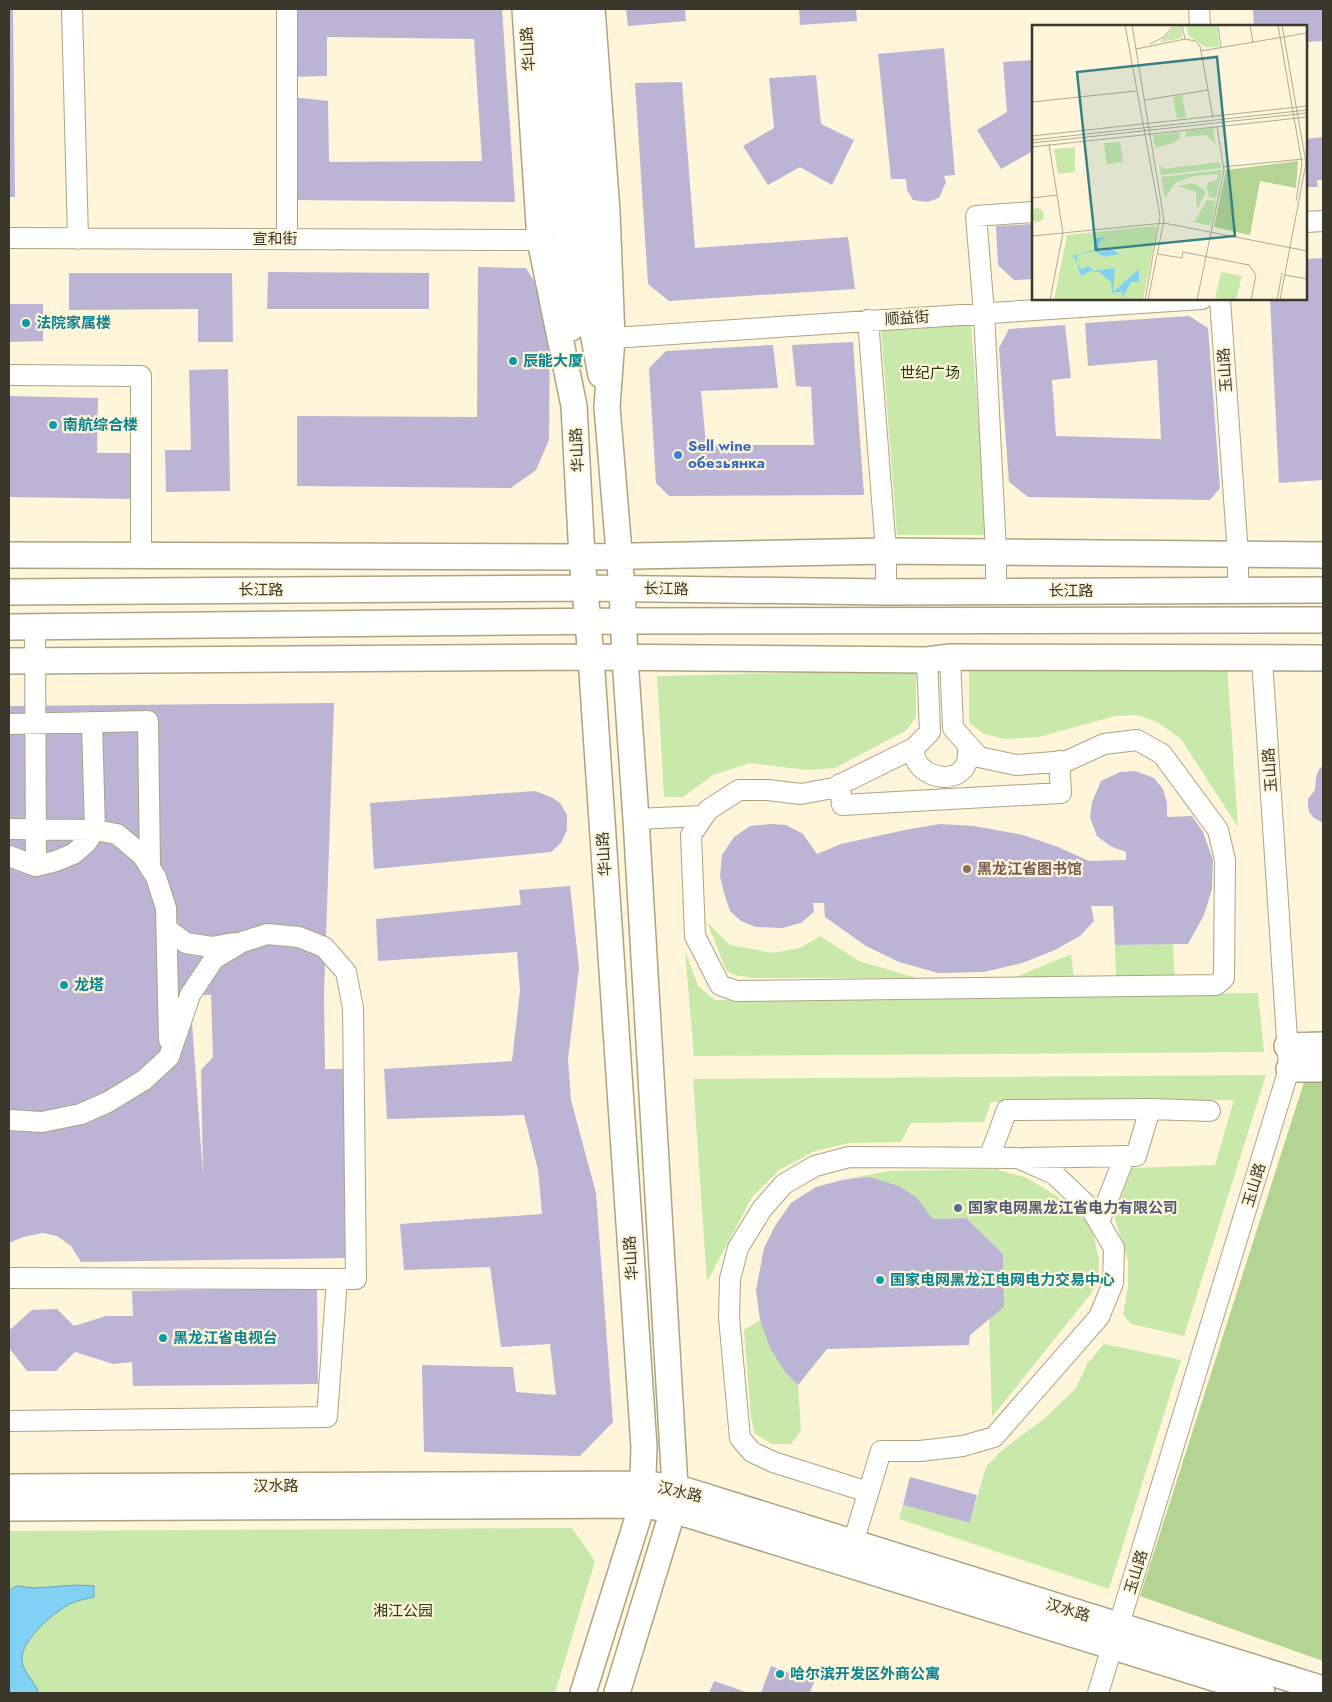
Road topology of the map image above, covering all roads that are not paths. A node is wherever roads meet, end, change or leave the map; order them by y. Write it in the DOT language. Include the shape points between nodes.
graph roads {
  1 [pos="72,9"];
  2 [pos="287,9"];
  3 [pos="525,9"];
  4 [pos="546,9"];
  5 [pos="568,9"];
  6 [pos="592,9"];
  7 [pos="1199,9"];
  8 [pos="1200,25"];
  9 [pos="1032,212"];
  10 [pos="1323,221"];
  11 [pos="1307,222"];
  12 [pos="9,238"];
  13 [pos="78,239"];
  14 [pos="287,239"];
  15 [pos="540,240"];
  16 [pos="1185,300"];
  17 [pos="1220,300"];
  18 [pos="984,312"];
  19 [pos="868,320"];
  20 [pos="612,338"];
  21 [pos="9,374"];
  22 [pos="574,406"];
  23 [pos="607,407"];
  24 [pos="886,551"];
  25 [pos="996,552"];
  26 [pos="141,554"];
  27 [pos="9,555"];
  28 [pos="1238,555"];
  29 [pos="1323,555"];
  30 [pos="620,556"];
  31 [pos="582,557"];
  32 [pos="585,588"];
  33 [pos="622,588"];
  34 [pos="1238,590"];
  35 [pos="1323,590"];
  36 [pos="996,591"];
  37 [pos="9,592"];
  38 [pos="886,592"];
  39 [pos="1323,620"];
  40 [pos="589,621"];
  41 [pos="623,621"];
  42 [pos="35,626"];
  43 [pos="9,627"];
  44 [pos="591,657"];
  45 [pos="625,658"];
  46 [pos="1323,658"];
  47 [pos="938,659"];
  48 [pos="1262,659"];
  49 [pos="9,661"];
  50 [pos="35,661"];
  51 [pos="92,722"];
  52 [pos="9,724"];
  53 [pos="35,724"];
  54 [pos="930,732"];
  55 [pos="962,740"];
  56 [pos="914,748"];
  57 [pos="1059,761"];
  58 [pos="840,784"];
  59 [pos="704,816"];
  60 [pos="636,819"];
  61 [pos="9,829"];
  62 [pos="36,829"];
  63 [pos="95,830"];
  64 [pos="9,856"];
  65 [pos="36,866"];
  66 [pos="150,867"];
  67 [pos="167,929"];
  68 [pos="242,942"];
  69 [pos="1323,1046"];
  70 [pos="169,1057"];
  71 [pos="1288,1058"];
  72 [pos="1323,1069"];
  73 [pos="1150,1110"];
  74 [pos="1210,1111"];
  75 [pos="9,1120"];
  76 [pos="1125,1156"];
  77 [pos="989,1158"];
  78 [pos="1018,1158"];
  79 [pos="1098,1222"];
  80 [pos="9,1278"];
  81 [pos="337,1279"];
  82 [pos="9,1421"];
  83 [pos="9,1488"];
  84 [pos="868,1492"];
  85 [pos="642,1495"];
  86 [pos="674,1498"];
  87 [pos="9,1508"];
  88 [pos="853,1543"];
  89 [pos="1116,1636"];
  90 [pos="1323,1689"];
  91 [pos="583,1693"];
  92 [pos="617,1693"];
  93 [pos="1098,1693"];
  94 [pos="1262,1693"];
  1 -- 13 [label="street"];
  2 -- 14 [label="street"];
  3 -- 15 [label="main road, 华山路"];
  4 -- 22 [label="main road" via="569,286"];
  5 -- 23 [label="main road" via="590,318"];
  6 -- 20 [label="main road, 华山路" via="607,212"];
  7 -- 8 [label="street"];
  9 -- 18 [label="street" via="976,216"];
  10 -- 11 [label="street"];
  12 -- 13 [label="street, 宣和街"];
  13 -- 14 [label="street, 宣和街"];
  14 -- 15 [label="street, 宣和街"];
  15 -- 22 [label="main road, 华山路"];
  16 -- 18 [label="street, 顺益街"];
  17 -- 28 [label="street, 玉山路"];
  18 -- 19 [label="street, 顺益街"];
  18 -- 25 [label="street"];
  19 -- 20 [label="street, 顺益街"];
  19 -- 24 [label="street"];
  20 -- 23 [label="main road, 华山路"];
  21 -- 26 [label="street" via="141,376"];
  22 -- 31 [label="main road, 华山路"];
  23 -- 30 [label="main road, 华山路"];
  24 -- 25 [label="main road"];
  24 -- 30 [label="main road"];
  24 -- 38 [label="street"];
  25 -- 28 [label="main road"];
  25 -- 36 [label="street"];
  26 -- 27 [label="main road"];
  26 -- 31 [label="main road"];
  28 -- 29 [label="main road"];
  28 -- 34 [label="street, 玉山路"];
  30 -- 31 [label="main road"];
  30 -- 33 [label="main road, 华山路"];
  31 -- 32 [label="main road, 华山路"];
  32 -- 33 [label="main road, 长江路"];
  32 -- 37 [label="main road, 长江路"];
  32 -- 40 [label="main road, 华山路"];
  33 -- 38 [label="main road, 长江路"];
  33 -- 41 [label="main road, 华山路"];
  34 -- 35 [label="main road, 长江路"];
  34 -- 36 [label="main road, 长江路"];
  36 -- 38 [label="main road, 长江路"];
  39 -- 41 [label="main road, 长江路"];
  40 -- 41 [label="main road, 长江路"];
  40 -- 42 [label="main road, 长江路"];
  40 -- 44 [label="main road, 华山路"];
  41 -- 45 [label="main road, 华山路"];
  42 -- 43 [label="main road, 长江路"];
  42 -- 50 [label="street"];
  44 -- 45 [label="main road"];
  44 -- 50 [label="main road"];
  44 -- 85 [label="main road, 华山路" via="644,1447"];
  45 -- 47 [label="main road"];
  45 -- 60 [label="main road, 华山路"];
  46 -- 48 [label="main road"];
  47 -- 48 [label="main road"];
  47 -- 54 [label="street"];
  47 -- 55 [label="street" via="953,728"];
  48 -- 71 [label="street, 玉山路"];
  49 -- 50 [label="main road"];
  50 -- 53 [label="street"];
  51 -- 53 [label="street"];
  51 -- 63 [label="street"];
  51 -- 66 [label="street" via="148,721"];
  52 -- 53 [label="street"];
  53 -- 62 [label="street"];
  54 -- 55 [label="street" via="942,728"];
  54 -- 56 [label="street"];
  55 -- 56 [label="street" via="967,763 957,774 943,778 926,772 916,760"];
  55 -- 57 [label="street" via="979,757 1016,765"];
  56 -- 58 [label="street"];
  57 -- 58 [label="street" via="1061,793 842,805"];
  57 -- 59 [label="street" via="1067,761 1104,744 1136,740 1162,754 1218,830 1225,860 1224,978 1216,985 736,991 720,986 695,936 691,835"];
  58 -- 59 [label="street" via="800,794 739,790"];
  59 -- 60 [label="street"];
  60 -- 86 [label="main road, 华山路"];
  61 -- 62 [label="street"];
  62 -- 63 [label="street"];
  62 -- 65 [label="street"];
  63 -- 65 [label="street" via="73,854"];
  63 -- 66 [label="street" via="117,834 142,854"];
  64 -- 65 [label="street"];
  66 -- 67 [label="street" via="166,908"];
  67 -- 68 [label="street" via="186,943 212,947"];
  67 -- 70 [label="street"];
  68 -- 70 [label="street" via="214,959 190,995"];
  68 -- 81 [label="street" via="267,934 299,937 324,947 346,972 353,1008 356,1279"];
  69 -- 71 [label="main road"];
  70 -- 75 [label="street" via="144,1080 81,1114 42,1122"];
  71 -- 72 [label="main road"];
  71 -- 89 [label="street, 玉山路"];
  73 -- 74 [label="street"];
  73 -- 76 [label="street" via="1136,1156"];
  73 -- 77 [label="street" via="1007,1110"];
  76 -- 78 [label="street"];
  76 -- 79 [label="street"];
  77 -- 78 [label="street"];
  77 -- 84 [label="street" via="849,1157 815,1166 784,1184 762,1209 738,1248 730,1279 729,1316 740,1438 752,1452 773,1462"];
  78 -- 79 [label="street" via="1054,1174 1091,1208"];
  79 -- 84 [label="street" via="1114,1248 1113,1283 1099,1317 994,1436 964,1446 881,1451"];
  80 -- 81 [label="street"];
  81 -- 82 [label="street" via="326,1416"];
  83 -- 85 [label="main road, 汉水路"];
  84 -- 88 [label="street"];
  85 -- 86 [label="main road, 汉水路"];
  85 -- 87 [label="main road, 汉水路"];
  85 -- 91 [label="main road, 华山路"];
  86 -- 88 [label="main road, 汉水路"];
  86 -- 89 [label="main road, 汉水路"];
  86 -- 92 [label="main road, 华山路"];
  88 -- 89 [label="main road, 汉水路"];
  89 -- 90 [label="main road, 汉水路"];
  89 -- 93 [label="street, 玉山路"];
  89 -- 94 [label="main road, 汉水路"];
}
